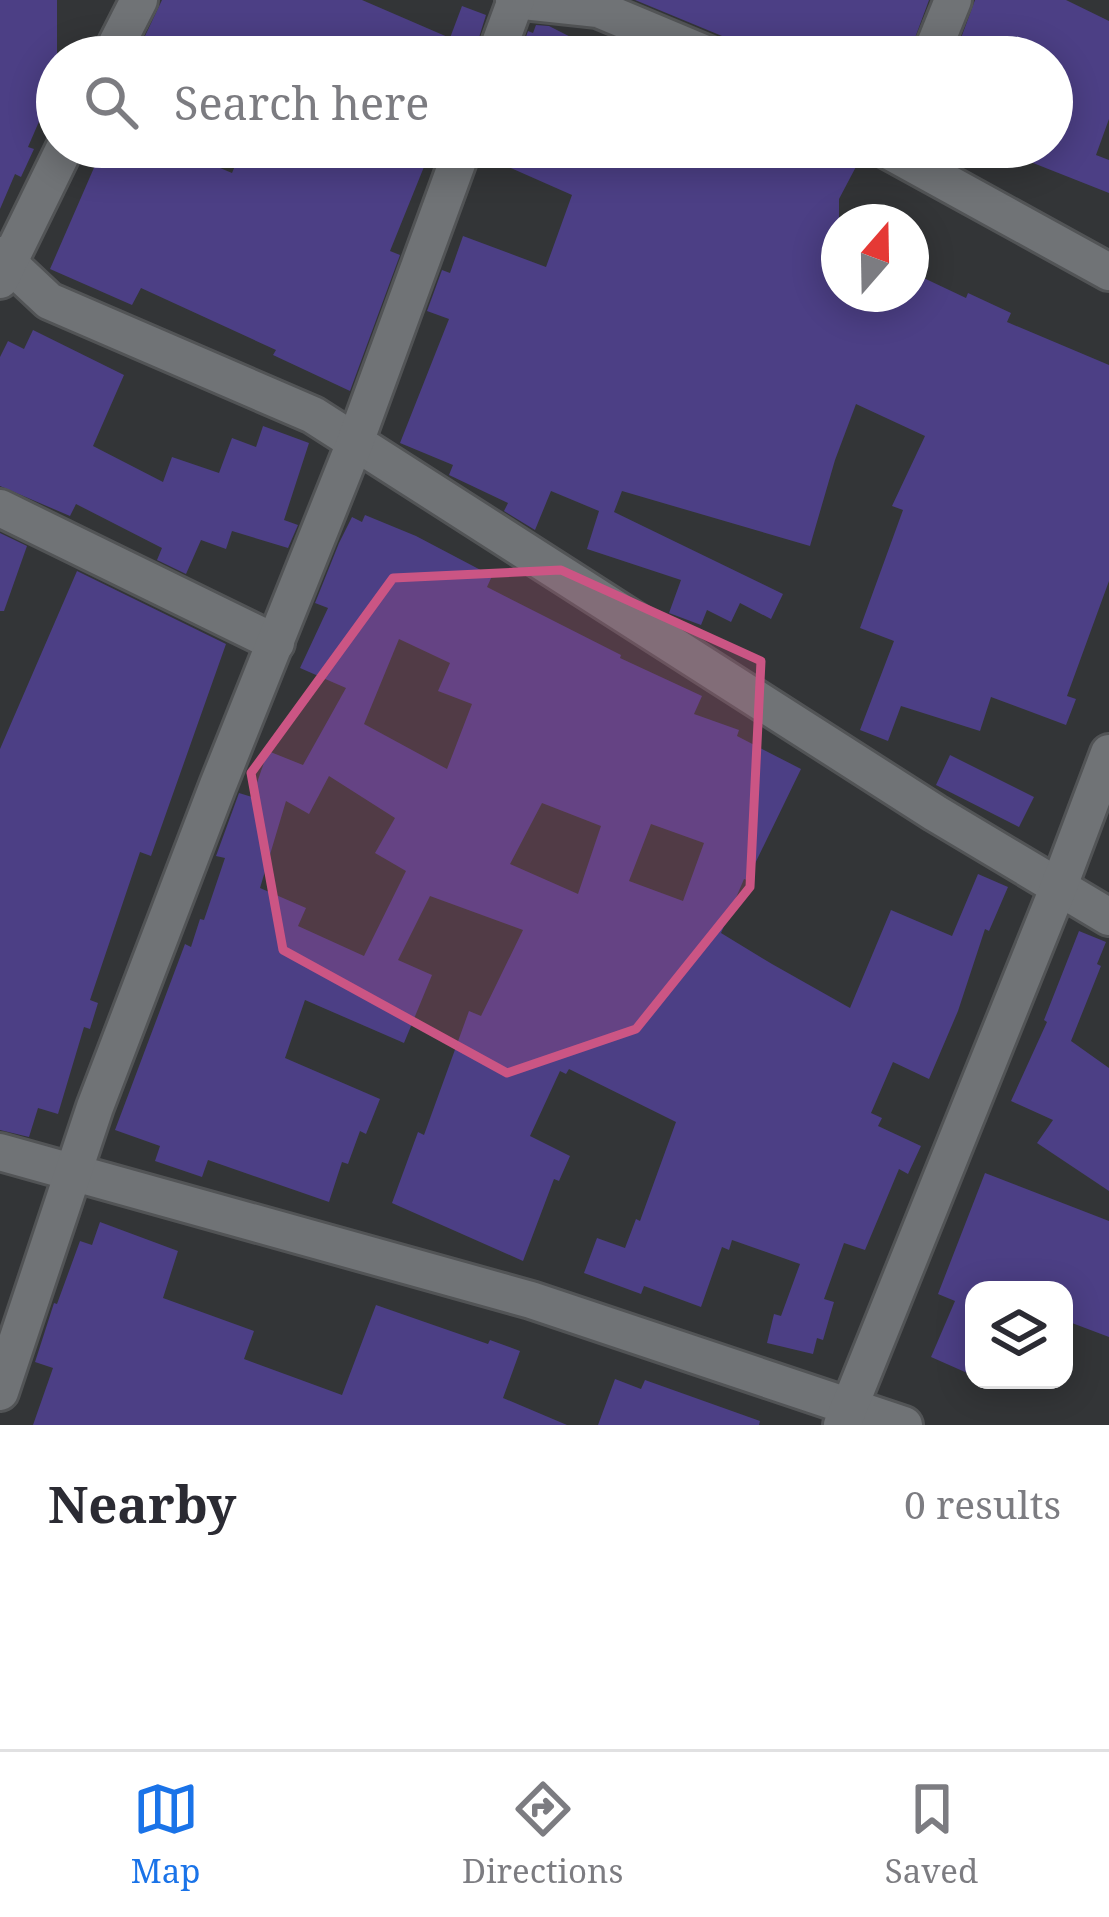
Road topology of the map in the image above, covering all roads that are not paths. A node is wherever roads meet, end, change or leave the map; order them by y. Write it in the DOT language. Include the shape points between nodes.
graph roads {
  1 [pos="139,0"];
  2 [pos="515,0"];
  3 [pos="953,0"];
  4 [pos="121,36"];
  5 [pos="502,36"];
  6 [pos="663,36"];
  7 [pos="938,36"];
  8 [pos="54,168"];
  9 [pos="455,168"];
  10 [pos="923,168"];
  11 [pos="3,266"];
  12 [pos="1109,272"];
  13 [pos="354,445"];
  14 [pos="0,508"];
  15 [pos="276,643"];
  16 [pos="1109,753"];
  17 [pos="1059,886"];
  18 [pos="1109,916"];
  19 [pos="0,1152"];
  20 [pos="73,1174"];
  21 [pos="0,1392"];
  22 [pos="846,1416"];
  23 [pos="904,1425"];
  1 -- 4 [label="street"];
  2 -- 5 [label="street"];
  2 -- 6 [label="street" via="598,9"];
  3 -- 7 [label="street"];
  8 -- 11 [label="street"];
  9 -- 13 [label="street"];
  10 -- 12 [label="street"];
  11 -- 13 [label="street" via="50,301 313,416"];
  13 -- 15 [label="street"];
  13 -- 17 [label="street"];
  14 -- 15 [label="street"];
  15 -- 20 [label="street"];
  16 -- 17 [label="street"];
  17 -- 18 [label="street"];
  17 -- 22 [label="street"];
  19 -- 20 [label="street"];
  20 -- 21 [label="street"];
  20 -- 22 [label="street" via="531,1300"];
  22 -- 23 [label="street"];
}
